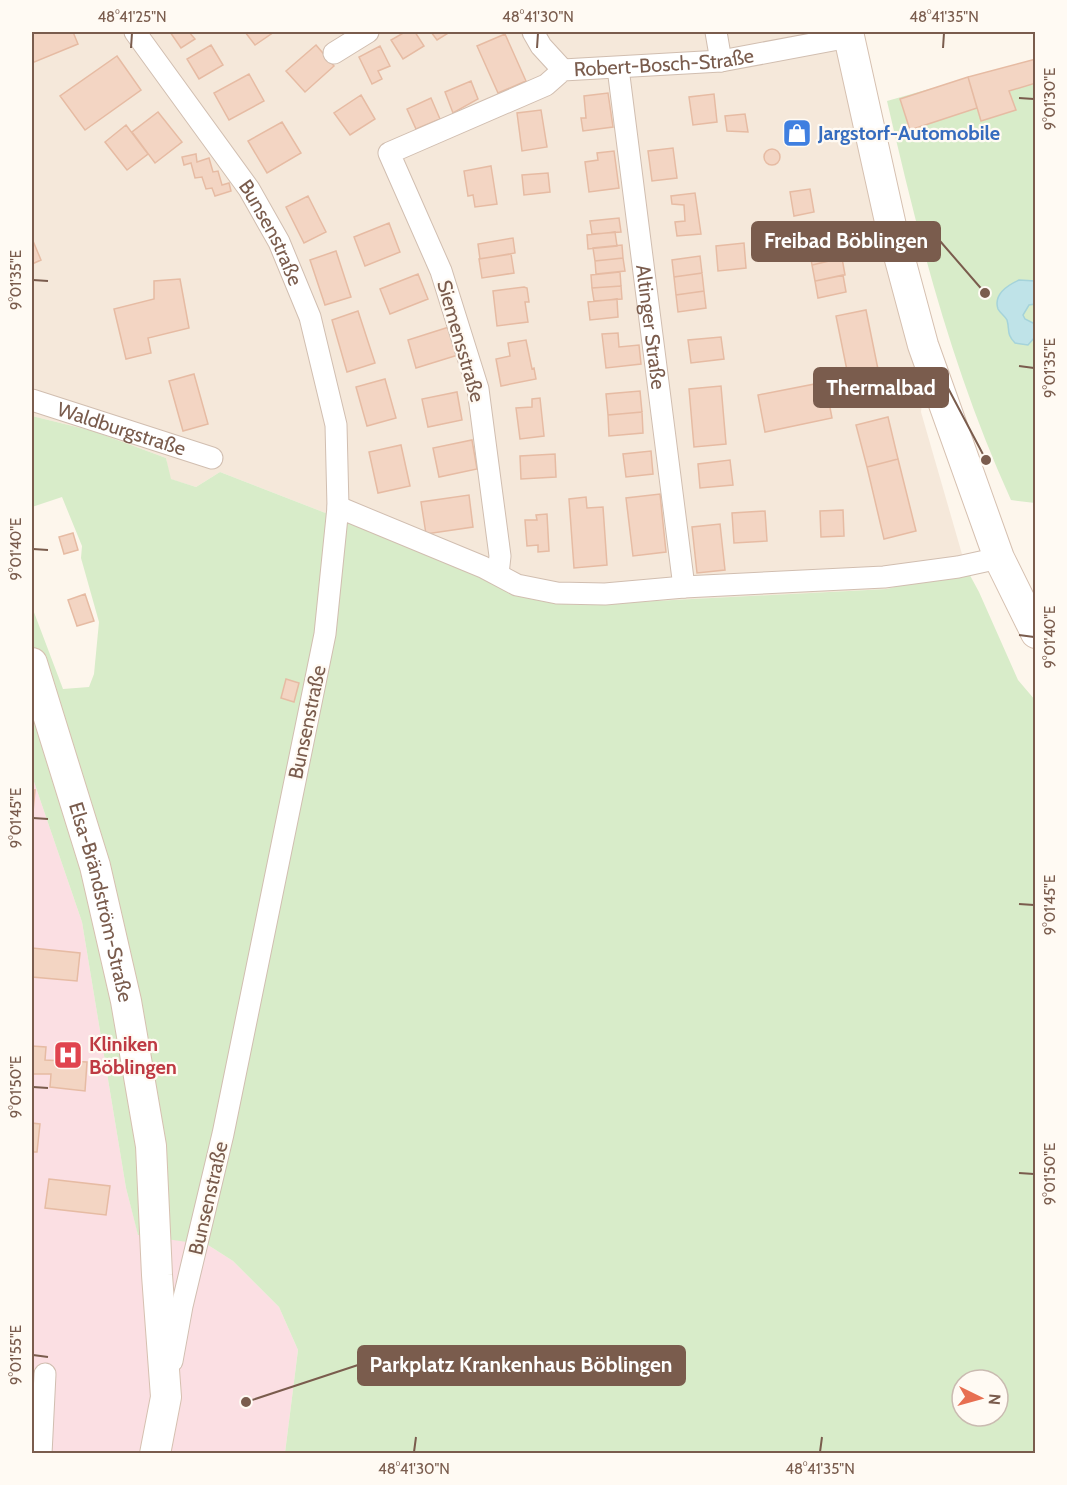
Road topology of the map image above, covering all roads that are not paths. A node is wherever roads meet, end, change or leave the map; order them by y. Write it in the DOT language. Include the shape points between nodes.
graph roads {
  1 [pos="135,32"];
  2 [pos="368,32"];
  3 [pos="533,32"];
  4 [pos="716,32"];
  5 [pos="848,34"];
  6 [pos="334,53"];
  7 [pos="721,61"];
  8 [pos="618,68"];
  9 [pos="563,70"];
  10 [pos="389,153"];
  11 [pos="32,400"];
  12 [pos="212,458"];
  13 [pos="338,507"];
  14 [pos="999,558"];
  15 [pos="498,574"];
  16 [pos="684,587"];
  17 [pos="1035,633"];
  18 [pos="32,663"];
  19 [pos="45,1374"];
  20 [pos="166,1397"];
  21 [pos="41,1454"];
  22 [pos="155,1454"];
  1 -- 13 [label="street, Bunsenstraße" via="249,189 279,242 310,317 336,424"];
  2 -- 6 [label="street"];
  3 -- 9 [label="street"];
  4 -- 7 [label="street"];
  5 -- 7 [label="street, Robert-Bosch-Straße"];
  5 -- 14 [label="street" via="891,226 923,345"];
  7 -- 8 [label="street, Robert-Bosch-Straße"];
  8 -- 9 [label="street, Robert-Bosch-Straße"];
  8 -- 16 [label="street, Altinger Straße"];
  9 -- 10 [label="street, Robert-Bosch-Straße" via="546,85"];
  10 -- 15 [label="street, Siemensstraße" via="441,271 478,389 500,556"];
  11 -- 12 [label="street, Waldburgstraße"];
  13 -- 15 [label="street"];
  13 -- 20 [label="street, Bunsenstraße" via="325,634"];
  14 -- 16 [label="street" via="884,578"];
  14 -- 17 [label="street"];
  15 -- 16 [label="street" via="517,585 557,593 606,594"];
  18 -- 20 [label="street, Elsa-Brändström-Straße" via="95,866 126,1001 151,1146"];
  19 -- 21 [label="street"];
  20 -- 22 [label="street, Bunsenstraße"];
}
